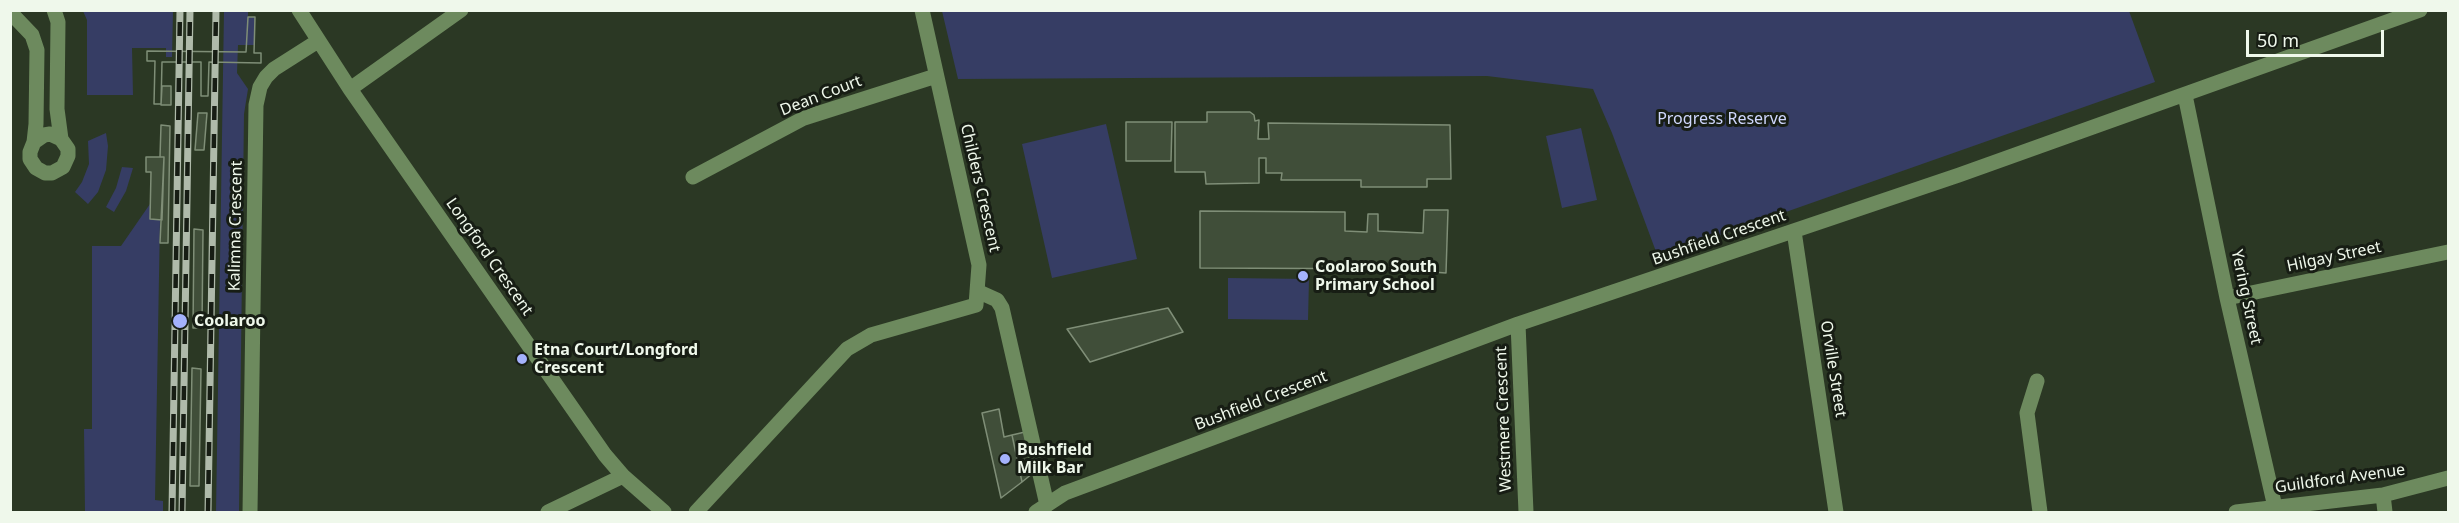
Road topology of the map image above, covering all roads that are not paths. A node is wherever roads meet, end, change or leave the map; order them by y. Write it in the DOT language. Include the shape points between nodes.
graph roads {
  1 [pos="54,10"];
  2 [pos="299,10"];
  3 [pos="460,10"];
  4 [pos="922,10"];
  5 [pos="2420,10"];
  6 [pos="10,12"];
  7 [pos="318,40"];
  8 [pos="936,76"];
  9 [pos="350,89"];
  10 [pos="2185,95"];
  11 [pos="61,139"];
  12 [pos="34,142"];
  13 [pos="693,177"];
  14 [pos="1794,231"];
  15 [pos="2448,252"];
  16 [pos="977,291"];
  17 [pos="2227,298"];
  18 [pos="1518,324"];
  19 [pos="2037,381"];
  20 [pos="623,476"];
  21 [pos="2448,478"];
  22 [pos="2383,495"];
  23 [pos="2275,507"];
  24 [pos="1042,509"];
  25 [pos="250,513"];
  26 [pos="548,513"];
  27 [pos="664,513"];
  28 [pos="696,513"];
  29 [pos="1526,513"];
  30 [pos="1836,513"];
  31 [pos="2040,513"];
  32 [pos="2236,513"];
  33 [pos="2385,513"];
  1 -- 11 [label="street" via="58,22 57,109"];
  2 -- 7 [label="street, Longford Crescent"];
  3 -- 9 [label="street"];
  4 -- 8 [label="street, Childers Crescent"];
  5 -- 10 [label="street, Bushfield Crescent"];
  6 -- 12 [label="street" via="32,34 37,50"];
  7 -- 9 [label="street, Longford Crescent"];
  7 -- 25 [label="street, Kalimna Crescent" via="266,77 256,105"];
  8 -- 13 [label="street, Dean Court" via="804,118"];
  8 -- 16 [label="street, Childers Crescent" via="978,265"];
  9 -- 20 [label="street, Longford Crescent"];
  10 -- 14 [label="street, Bushfield Crescent"];
  10 -- 17 [label="street, Yering Street"];
  11 -- 12 [label="street" via="44,135"];
  11 -- 12 [label="street" via="68,150 67,162 52,173 39,171 32,163 30,152"];
  14 -- 18 [label="street, Bushfield Crescent"];
  14 -- 30 [label="street, Orville Street"];
  15 -- 17 [label="street, Hilgay Street"];
  16 -- 24 [label="street" via="997,300 1002,308"];
  16 -- 28 [label="street" via="976,305 871,335 847,348"];
  17 -- 23 [label="street, Yering Street"];
  18 -- 24 [label="street, Bushfield Crescent" via="1065,493"];
  18 -- 29 [label="street, Westmere Crescent"];
  19 -- 31 [label="street" via="2027,413"];
  20 -- 26 [label="street"];
  20 -- 27 [label="street, Longford Crescent"];
  21 -- 22 [label="street, Guildford Avenue"];
  22 -- 23 [label="street, Guildford Avenue"];
  22 -- 33 [label="street"];
  23 -- 32 [label="street, Guildford Avenue"];
}
